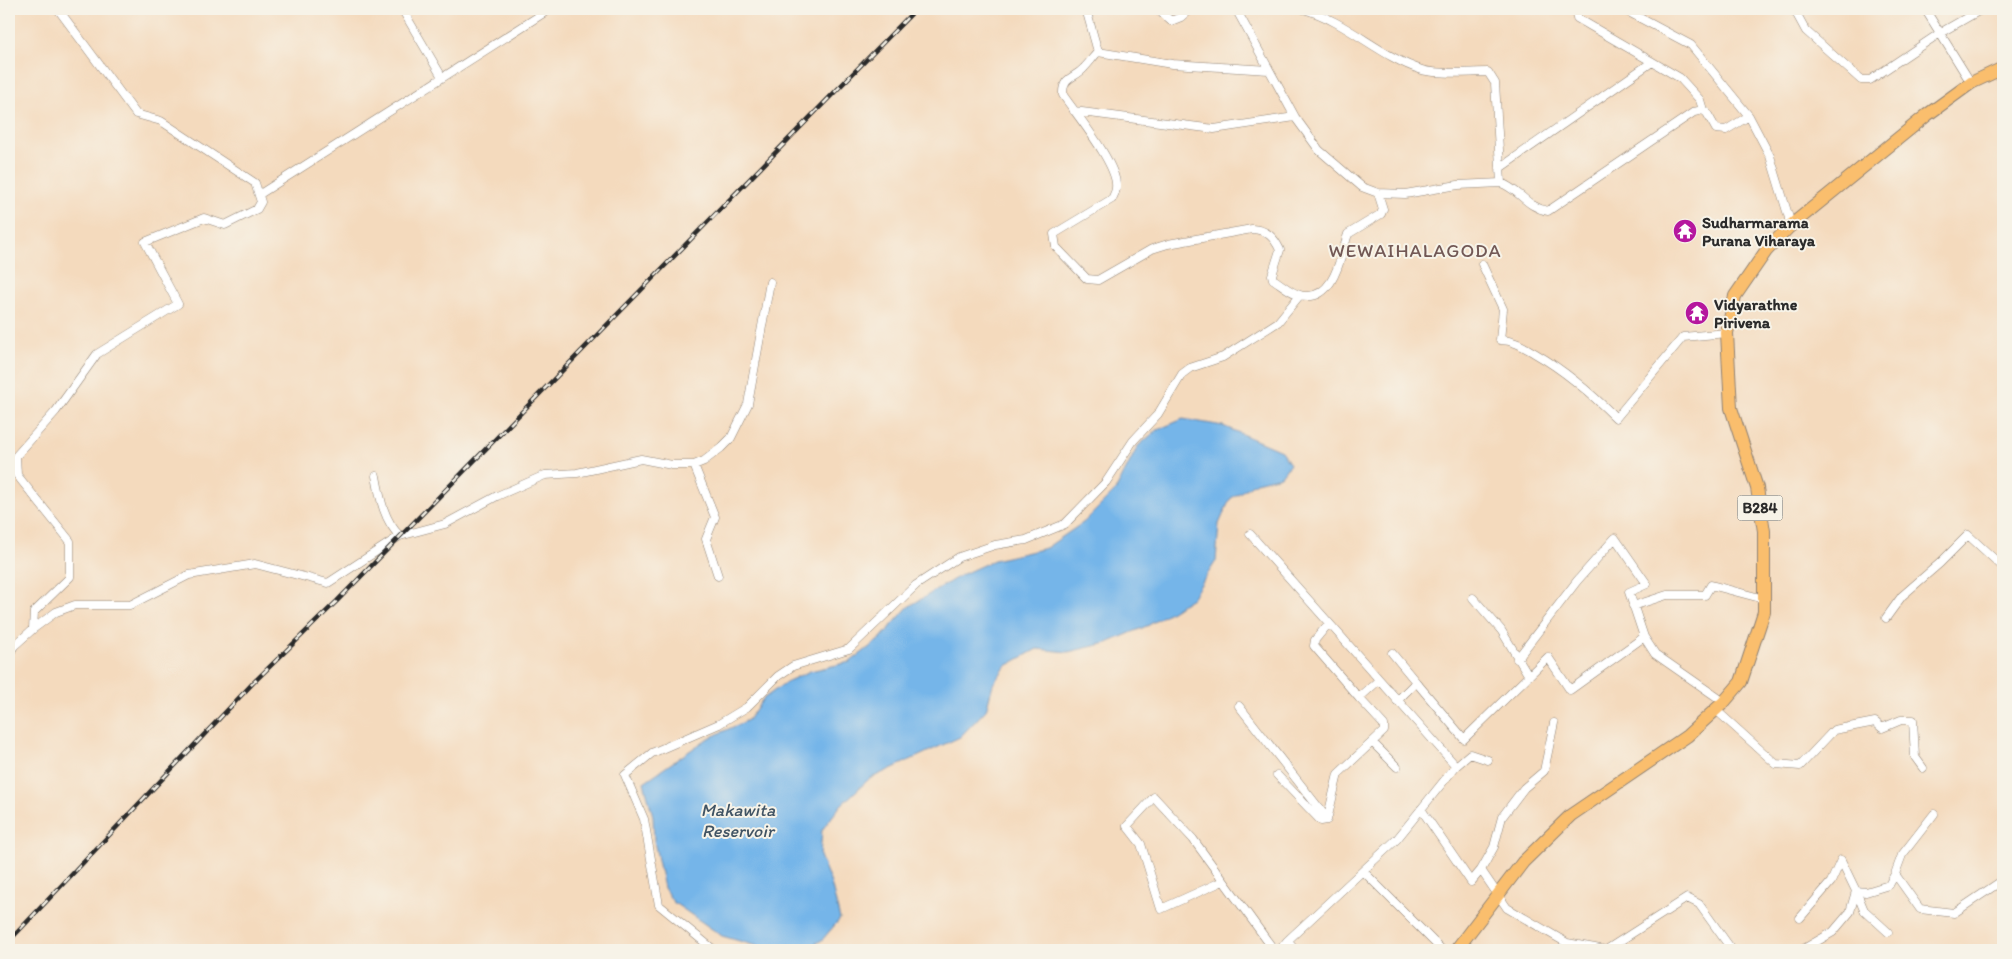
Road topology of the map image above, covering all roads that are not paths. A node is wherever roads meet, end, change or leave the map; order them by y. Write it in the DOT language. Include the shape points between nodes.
graph roads {
  1 [pos="58,9"];
  2 [pos="402,9"];
  3 [pos="550,9"];
  4 [pos="1086,9"];
  5 [pos="1157,9"];
  6 [pos="1190,9"];
  7 [pos="1236,9"];
  8 [pos="1303,9"];
  9 [pos="1577,9"];
  10 [pos="1623,9"];
  11 [pos="1794,9"];
  12 [pos="1925,9"];
  13 [pos="1982,9"];
  14 [pos="1940,33"];
  15 [pos="1098,52"];
  16 [pos="1652,62"];
  17 [pos="2003,68"];
  18 [pos="1269,70"];
  19 [pos="442,77"];
  20 [pos="1971,83"];
  21 [pos="1703,110"];
  22 [pos="1074,111"];
  23 [pos="1749,116"];
  24 [pos="1295,117"];
  25 [pos="1500,168"];
  26 [pos="1501,183"];
  27 [pos="1378,193"];
  28 [pos="260,194"];
  29 [pos="1790,227"];
  30 [pos="1482,264"];
  31 [pos="770,282"];
  32 [pos="1300,295"];
  33 [pos="1727,333"];
  34 [pos="694,466"];
  35 [pos="376,476"];
  36 [pos="1250,534"];
  37 [pos="400,536"];
  38 [pos="2003,567"];
  39 [pos="718,576"];
  40 [pos="1473,598"];
  41 [pos="1764,599"];
  42 [pos="1633,606"];
  43 [pos="1886,618"];
  44 [pos="1329,623"];
  45 [pos="33,628"];
  46 [pos="1644,637"];
  47 [pos="1392,653"];
  48 [pos="9,654"];
  49 [pos="1517,659"];
  50 [pos="1528,676"];
  51 [pos="1379,680"];
  52 [pos="1416,682"];
  53 [pos="1359,698"];
  54 [pos="1397,701"];
  55 [pos="1239,706"];
  56 [pos="1720,706"];
  57 [pos="1554,723"];
  58 [pos="1372,742"];
  59 [pos="1488,760"];
  60 [pos="1456,766"];
  61 [pos="1397,767"];
  62 [pos="1923,768"];
  63 [pos="1277,776"];
  64 [pos="1421,809"];
  65 [pos="1934,814"];
  66 [pos="1326,817"];
  67 [pos="1482,870"];
  68 [pos="1363,871"];
  69 [pos="1895,874"];
  70 [pos="2003,880"];
  71 [pos="1223,881"];
  72 [pos="1856,892"];
  73 [pos="1498,895"];
  74 [pos="1800,918"];
  75 [pos="1888,932"];
  76 [pos="1287,941"];
  77 [pos="714,950"];
  78 [pos="1274,950"];
  79 [pos="1280,950"];
  80 [pos="1295,950"];
  81 [pos="1442,950"];
  82 [pos="1456,950"];
  83 [pos="1606,950"];
  84 [pos="1732,950"];
  85 [pos="1802,950"];
  1 -- 28 [label="street" via="136,114 161,121 255,183"];
  2 -- 19 [label="street"];
  3 -- 19 [label="street"];
  4 -- 15 [label="street"];
  5 -- 6 [label="street" via="1171,22"];
  7 -- 18 [label="street"];
  8 -- 25 [label="street" via="1345,26 1405,64 1425,71 1488,72 1495,83"];
  9 -- 16 [label="street" via="1577,18"];
  10 -- 23 [label="street" via="1691,44"];
  11 -- 14 [label="street" via="1806,31 1861,80 1870,80"];
  12 -- 14 [label="street"];
  13 -- 14 [label="street"];
  14 -- 20 [label="street"];
  15 -- 18 [label="street" via="1172,64"];
  15 -- 22 [label="street" via="1062,87 1063,95"];
  16 -- 21 [label="street" via="1680,78 1700,100"];
  16 -- 25 [label="street"];
  17 -- 20 [label="main road, B284"];
  18 -- 24 [label="street"];
  19 -- 28 [label="street"];
  20 -- 29 [label="main road, B284"];
  21 -- 23 [label="street" via="1716,129 1726,130"];
  21 -- 26 [label="street" via="1694,112 1548,211 1536,209"];
  22 -- 24 [label="street" via="1214,129"];
  22 -- 32 [label="street" via="1102,151 1116,183 1112,199 1054,234 1056,247 1087,279 1098,280 1152,249 1168,244 1263,229 1275,239 1280,250 1273,279"];
  23 -- 29 [label="street" via="1770,156"];
  24 -- 27 [label="street" via="1319,150 1362,187"];
  25 -- 26 [label="street"];
  26 -- 27 [label="street" via="1458,185 1405,194"];
  27 -- 32 [label="street" via="1382,214 1348,234 1333,279 1326,289 1316,294"];
  28 -- 45 [label="street" via="258,209 225,225 204,218 145,242 178,304 97,354 56,411 16,456 17,475 70,541 70,576 34,612"];
  29 -- 33 [label="main road, B284" via="1766,251 1735,296"];
  30 -- 33 [label="street" via="1504,309 1500,340 1512,340 1559,367 1582,384 1616,418 1682,338"];
  31 -- 34 [label="street" via="748,404 731,438 722,448"];
  32 -- 77 [label="street" via="1278,322 1223,357 1182,374 1158,414 1133,441 1106,482 1065,524 1026,540 959,556 916,585 849,649 793,666 778,676 747,707 719,724 652,753 625,774 644,819 659,905"];
  33 -- 41 [label="main road, B284" via="1731,408 1757,488 1764,531"];
  34 -- 37 [label="street" via="641,459 577,473 545,475 445,524"];
  34 -- 39 [label="street" via="715,517 706,539"];
  35 -- 37 [label="street" via="390,527"];
  36 -- 44 [label="street"];
  37 -- 45 [label="street" via="328,583 255,564 189,575 130,605 75,605 56,612"];
  38 -- 43 [label="street" via="1968,535 1902,596"];
  40 -- 49 [label="street" via="1501,630"];
  41 -- 42 [label="street" via="1711,585 1705,595 1667,595"];
  41 -- 56 [label="main road, B284" via="1764,612 1740,682"];
  42 -- 46 [label="street"];
  42 -- 49 [label="street" via="1629,592 1647,584 1615,538"];
  44 -- 51 [label="street"];
  44 -- 53 [label="street" via="1314,646"];
  45 -- 48 [label="street"];
  46 -- 50 [label="street" via="1570,690 1548,657"];
  46 -- 56 [label="street" via="1655,654"];
  47 -- 52 [label="street"];
  49 -- 50 [label="street"];
  50 -- 52 [label="street" via="1464,739"];
  51 -- 53 [label="street"];
  51 -- 54 [label="street"];
  52 -- 54 [label="street"];
  53 -- 58 [label="street" via="1384,725 1384,731"];
  54 -- 60 [label="street"];
  55 -- 66 [label="street"];
  56 -- 62 [label="street" via="1776,764 1800,766 1834,730 1875,722 1882,728 1901,720 1913,720 1914,757"];
  56 -- 73 [label="main road, B284" via="1687,736 1571,815 1523,862"];
  57 -- 67 [label="street" via="1544,771 1524,788 1502,818 1494,847"];
  58 -- 61 [label="street"];
  58 -- 66 [label="street" via="1338,774"];
  59 -- 60 [label="street" via="1470,754"];
  60 -- 64 [label="street"];
  63 -- 66 [label="street" via="1321,821"];
  64 -- 67 [label="street" via="1470,882"];
  64 -- 68 [label="street" via="1397,839"];
  65 -- 69 [label="street" via="1902,855"];
  67 -- 73 [label="street"];
  68 -- 76 [label="street"];
  68 -- 81 [label="street"];
  69 -- 70 [label="street" via="1920,909 1954,913"];
  69 -- 72 [label="street" via="1889,884"];
  71 -- 71 [label="street" via="1154,797 1127,826 1141,844 1160,909"];
  71 -- 78 [label="street"];
  72 -- 74 [label="street" via="1840,860 1831,882"];
  72 -- 75 [label="street" via="1864,910"];
  72 -- 85 [label="street" via="1850,912 1833,932"];
  73 -- 82 [label="main road, B284"];
  73 -- 83 [label="street" via="1507,908 1567,943"];
  76 -- 79 [label="street"];
  76 -- 80 [label="street"];
  83 -- 84 [label="street" via="1687,898 1699,904"];
}
